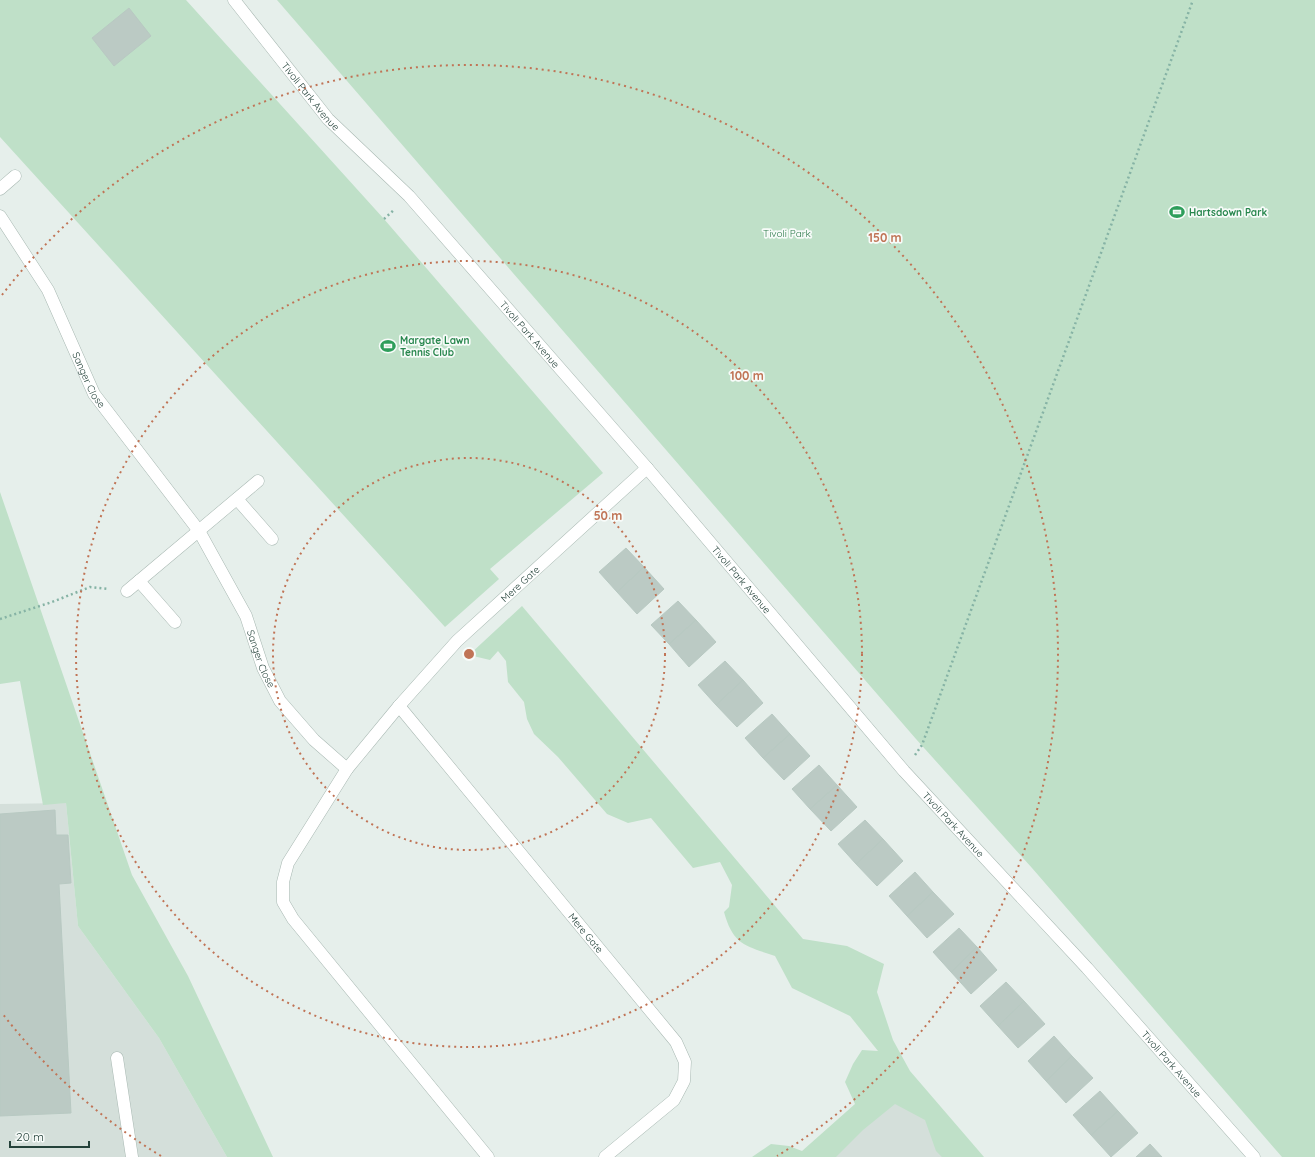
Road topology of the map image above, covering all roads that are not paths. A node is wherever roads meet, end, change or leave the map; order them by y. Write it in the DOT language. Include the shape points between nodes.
graph roads {
  1 [pos="234,0"];
  2 [pos="15,176"];
  3 [pos="0,189"];
  4 [pos="0,216"];
  5 [pos="647,468"];
  6 [pos="258,481"];
  7 [pos="237,499"];
  8 [pos="199,531"];
  9 [pos="272,539"];
  10 [pos="139,581"];
  11 [pos="127,592"];
  12 [pos="175,622"];
  13 [pos="399,706"];
  14 [pos="347,769"];
  15 [pos="117,1058"];
  16 [pos="132,1157"];
  17 [pos="488,1157"];
  18 [pos="605,1157"];
  19 [pos="1254,1157"];
  1 -- 5 [label="street, Tivoli Park Avenue" via="328,119 409,196"];
  2 -- 3 [label="street"];
  4 -- 8 [label="street, Sanger Close" via="48,290 94,394"];
  5 -- 13 [label="street, Mere Gate" via="457,641"];
  5 -- 19 [label="street, Tivoli Park Avenue" via="904,771 1087,968"];
  6 -- 7 [label="street"];
  7 -- 8 [label="street"];
  7 -- 9 [label="street"];
  8 -- 10 [label="street"];
  8 -- 14 [label="street, Sanger Close" via="246,616 263,668 280,701 314,740"];
  10 -- 11 [label="street"];
  10 -- 12 [label="street"];
  13 -- 14 [label="street, Mere Gate"];
  13 -- 18 [label="street, Mere Gate" via="676,1042 685,1062 684,1082 674,1100"];
  14 -- 17 [label="street, Mere Gate" via="288,863 283,882 283,902 293,919"];
  15 -- 16 [label="street"];
}
